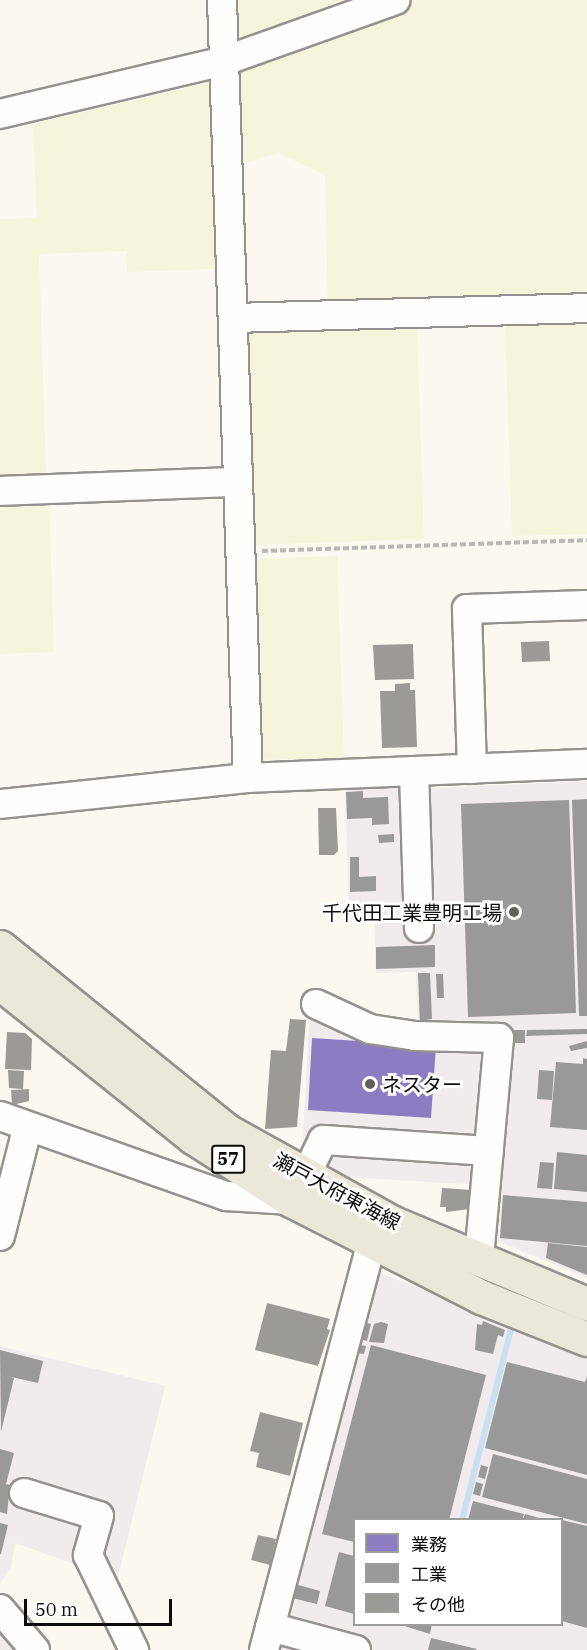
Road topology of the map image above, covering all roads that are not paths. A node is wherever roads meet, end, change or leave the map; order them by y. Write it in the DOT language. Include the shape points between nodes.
graph roads {
  1 [pos="222,0"];
  2 [pos="394,0"];
  3 [pos="224,61"];
  4 [pos="0,114"];
  5 [pos="587,308"];
  6 [pos="233,318"];
  7 [pos="238,482"];
  8 [pos="0,491"];
  9 [pos="587,605"];
  10 [pos="587,764"];
  11 [pos="472,769"];
  12 [pos="414,771"];
  13 [pos="248,778"];
  14 [pos="0,804"];
  15 [pos="418,928"];
  16 [pos="0,947"];
  17 [pos="0,983"];
  18 [pos="316,1004"];
  19 [pos="0,1116"];
  20 [pos="27,1129"];
  21 [pos="489,1151"];
  22 [pos="298,1188"];
  23 [pos="0,1236"];
  24 [pos="372,1242"];
  25 [pos="479,1258"];
  26 [pos="587,1304"];
  27 [pos="587,1339"];
  28 [pos="24,1493"];
  29 [pos="0,1609"];
  30 [pos="267,1639"];
  31 [pos="35,1650"];
  32 [pos="134,1650"];
  33 [pos="356,1650"];
  1 -- 3 [label="street"];
  2 -- 3 [label="street"];
  3 -- 4 [label="street"];
  3 -- 6 [label="street"];
  5 -- 6 [label="street"];
  6 -- 7 [label="street"];
  7 -- 8 [label="street"];
  7 -- 13 [label="street"];
  9 -- 11 [label="street" via="467,609"];
  10 -- 11 [label="street"];
  11 -- 12 [label="street"];
  12 -- 13 [label="street"];
  12 -- 15 [label="street"];
  13 -- 14 [label="street"];
  16 -- 22 [label="main road, 瀬戸大府東海線 / 57"];
  17 -- 22 [label="main road, 瀬戸大府東海線 / 57" via="193,1137"];
  18 -- 21 [label="street" via="370,1029 415,1036 499,1038"];
  19 -- 20 [label="street"];
  20 -- 22 [label="street" via="226,1196"];
  20 -- 23 [label="street"];
  21 -- 22 [label="street" via="322,1140"];
  21 -- 25 [label="street"];
  22 -- 24 [label="main road, 瀬戸大府東海線 / 57"];
  22 -- 25 [label="main road, 瀬戸大府東海線 / 57"];
  24 -- 27 [label="main road, 瀬戸大府東海線 / 57" via="481,1297"];
  24 -- 30 [label="street"];
  25 -- 26 [label="main road, 瀬戸大府東海線 / 57"];
  28 -- 32 [label="street" via="99,1516 88,1555"];
  29 -- 31 [label="street"];
  30 -- 33 [label="street"];
}
